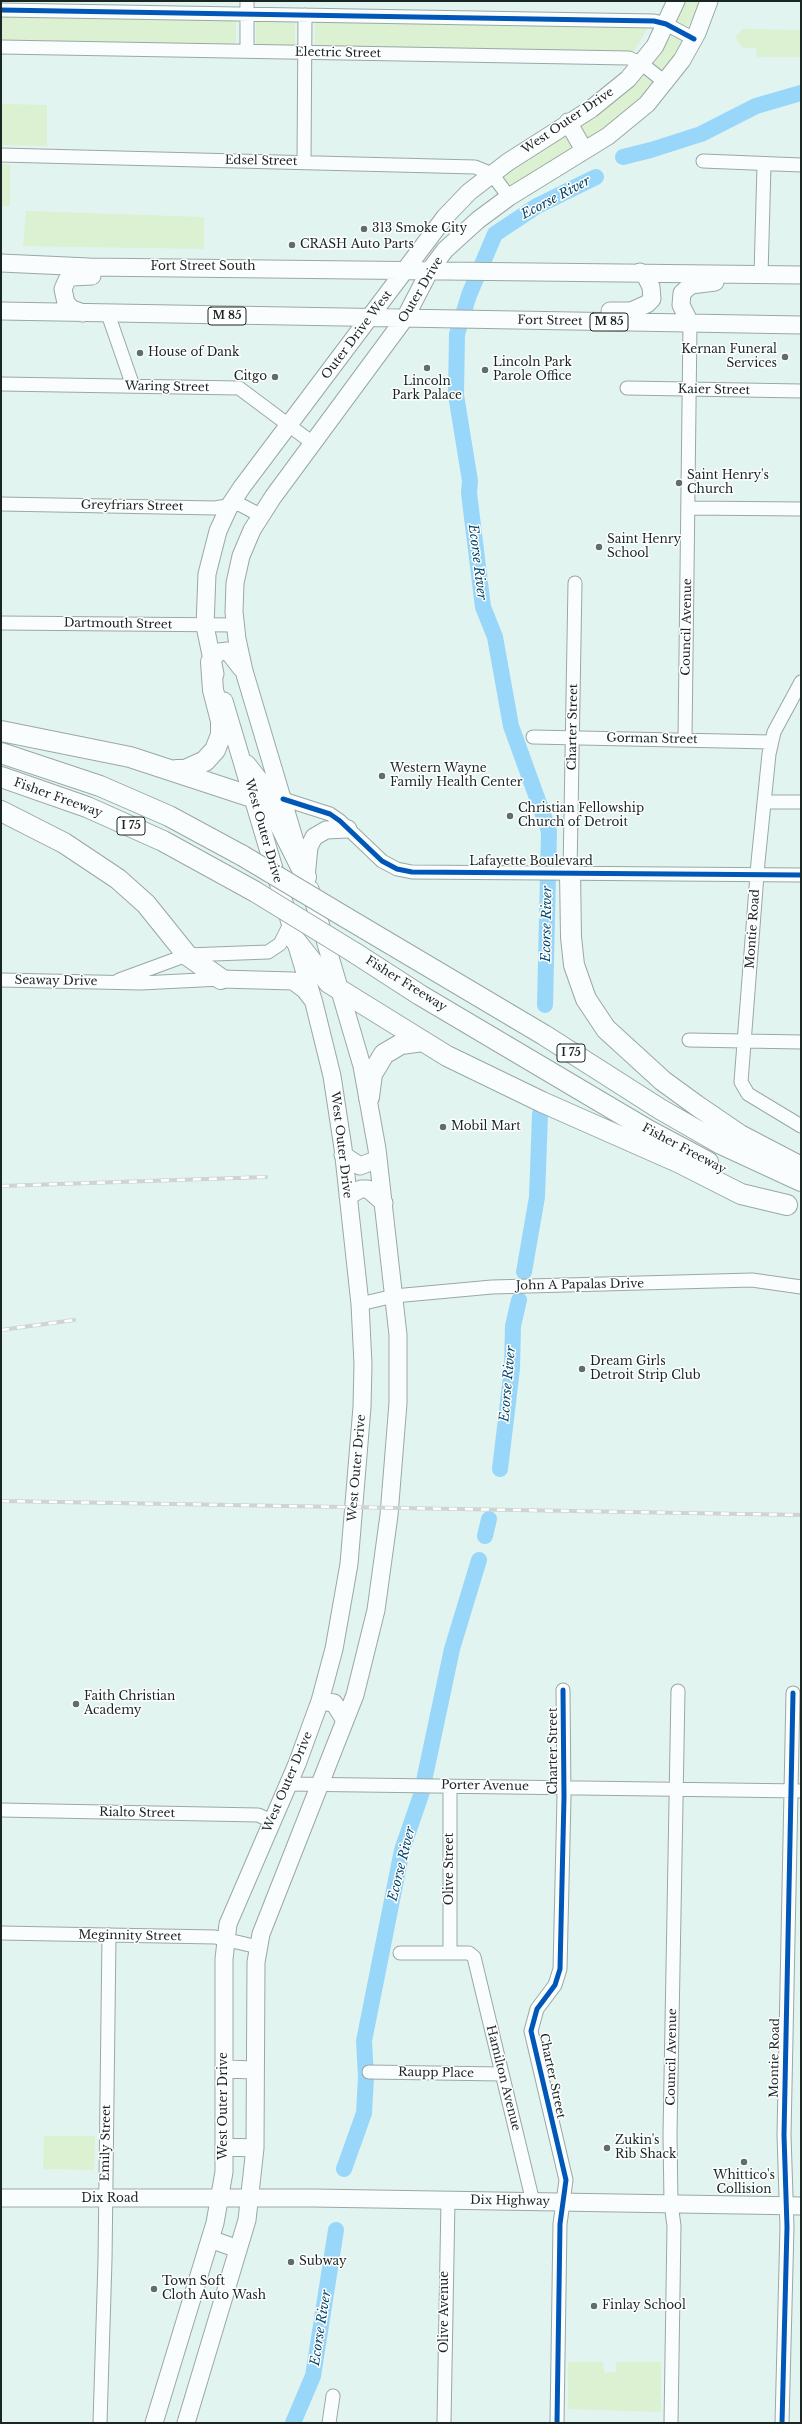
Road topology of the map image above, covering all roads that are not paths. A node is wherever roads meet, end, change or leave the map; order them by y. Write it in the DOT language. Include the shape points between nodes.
graph roads {
  1 [pos="247,1"];
  2 [pos="676,1"];
  3 [pos="709,1"];
  4 [pos="1,10"];
  5 [pos="247,14"];
  6 [pos="305,15"];
  7 [pos="666,24"];
  8 [pos="694,39"];
  9 [pos="1,47"];
  10 [pos="247,51"];
  11 [pos="305,52"];
  12 [pos="642,64"];
  13 [pos="666,83"];
  14 [pos="568,122"];
  15 [pos="584,150"];
  16 [pos="1,155"];
  17 [pos="304,162"];
  18 [pos="703,162"];
  19 [pos="764,165"];
  20 [pos="801,165"];
  21 [pos="492,174"];
  22 [pos="509,197"];
  23 [pos="1,264"];
  24 [pos="210,267"];
  25 [pos="405,269"];
  26 [pos="430,270"];
  27 [pos="640,272"];
  28 [pos="761,275"];
  29 [pos="801,275"];
  30 [pos="801,284"];
  31 [pos="1,311"];
  32 [pos="84,313"];
  33 [pos="108,314"];
  34 [pos="371,318"];
  35 [pos="405,318"];
  36 [pos="527,320"];
  37 [pos="690,323"];
  38 [pos="801,324"];
  39 [pos="1,384"];
  40 [pos="133,386"];
  41 [pos="628,388"];
  42 [pos="690,390"];
  43 [pos="801,391"];
  44 [pos="289,425"];
  45 [pos="314,444"];
  46 [pos="1,504"];
  47 [pos="230,505"];
  48 [pos="689,508"];
  49 [pos="801,509"];
  50 [pos="260,515"];
  51 [pos="575,583"];
  52 [pos="1,623"];
  53 [pos="236,625"];
  54 [pos="205,626"];
  55 [pos="212,662"];
  56 [pos="244,671"];
  57 [pos="801,682"];
  58 [pos="1,731"];
  59 [pos="533,737"];
  60 [pos="573,738"];
  61 [pos="686,739"];
  62 [pos="771,742"];
  63 [pos="1,753"];
  64 [pos="242,758"];
  65 [pos="176,770"];
  66 [pos="1,777"];
  67 [pos="252,797"];
  68 [pos="283,799"];
  69 [pos="764,802"];
  70 [pos="801,802"];
  71 [pos="1,811"];
  72 [pos="348,829"];
  73 [pos="556,872"];
  74 [pos="757,875"];
  75 [pos="801,876"];
  76 [pos="306,877"];
  77 [pos="293,932"];
  78 [pos="187,955"];
  79 [pos="221,979"];
  80 [pos="1,980"];
  81 [pos="111,982"];
  82 [pos="341,990"];
  83 [pos="314,1004"];
  84 [pos="423,1040"];
  85 [pos="689,1040"];
  86 [pos="745,1041"];
  87 [pos="801,1042"];
  88 [pos="369,1097"];
  89 [pos="801,1126"];
  90 [pos="343,1155"];
  91 [pos="378,1159"];
  92 [pos="801,1167"];
  93 [pos="801,1181"];
  94 [pos="348,1196"];
  95 [pos="384,1203"];
  96 [pos="794,1208"];
  97 [pos="801,1287"];
  98 [pos="394,1296"];
  99 [pos="360,1304"];
  100 [pos="563,1690"];
  101 [pos="678,1691"];
  102 [pos="793,1693"];
  103 [pos="320,1700"];
  104 [pos="344,1719"];
  105 [pos="320,1783"];
  106 [pos="288,1784"];
  107 [pos="450,1786"];
  108 [pos="564,1786"];
  109 [pos="677,1788"];
  110 [pos="796,1791"];
  111 [pos="1,1810"];
  112 [pos="272,1821"];
  113 [pos="1,1933"];
  114 [pos="109,1935"];
  115 [pos="226,1940"];
  116 [pos="258,1947"];
  117 [pos="400,1953"];
  118 [pos="450,1953"];
  119 [pos="225,2069"];
  120 [pos="255,2070"];
  121 [pos="369,2072"];
  122 [pos="502,2074"];
  123 [pos="224,2147"];
  124 [pos="255,2148"];
  125 [pos="1,2198"];
  126 [pos="220,2198"];
  127 [pos="250,2198"];
  128 [pos="106,2199"];
  129 [pos="448,2200"];
  130 [pos="533,2202"];
  131 [pos="562,2202"];
  132 [pos="670,2203"];
  133 [pos="793,2206"];
  134 [pos="210,2239"];
  135 [pos="238,2249"];
  136 [pos="333,2396"];
  137 [pos="100,2423"];
  138 [pos="154,2423"];
  139 [pos="186,2423"];
  140 [pos="329,2423"];
  141 [pos="444,2423"];
  142 [pos="557,2423"];
  143 [pos="671,2423"];
  144 [pos="782,2423"];
  1 -- 5 [label="street"];
  2 -- 7 [label="main road, West Outer Drive"];
  3 -- 8 [label="main road"];
  4 -- 5 [label="street"];
  5 -- 6 [label="street"];
  5 -- 10 [label="street"];
  6 -- 7 [label="street" via="654,21"];
  6 -- 11 [label="street"];
  7 -- 8 [label="street"];
  7 -- 12 [label="main road, West Outer Drive"];
  8 -- 13 [label="main road"];
  9 -- 10 [label="street, Electric Street"];
  10 -- 11 [label="street, Electric Street"];
  11 -- 12 [label="street, Electric Street" via="629,58"];
  11 -- 17 [label="street"];
  12 -- 13 [label="street, Electric Street"];
  12 -- 14 [label="main road, West Outer Drive" via="611,95"];
  13 -- 15 [label="main road, Outer Drive" via="628,121"];
  14 -- 15 [label="main road"];
  14 -- 21 [label="main road, West Outer Drive"];
  15 -- 22 [label="main road, Outer Drive"];
  16 -- 17 [label="street, Edsel Street"];
  17 -- 21 [label="street, Edsel Street" via="475,167"];
  18 -- 19 [label="street"];
  19 -- 20 [label="street"];
  19 -- 28 [label="street"];
  21 -- 22 [label="street"];
  21 -- 25 [label="main road, Outer Drive West" via="469,192 445,217"];
  22 -- 26 [label="main road, Outer Drive" via="448,246"];
  23 -- 24 [label="main road, Fort Street South"];
  24 -- 25 [label="main road, Fort Street South"];
  24 -- 32 [label="main road" via="185,279 72,277 64,285 64,298 72,309"];
  25 -- 26 [label="main road"];
  25 -- 34 [label="main road, Outer Drive West"];
  26 -- 27 [label="main road"];
  26 -- 35 [label="main road, Outer Drive"];
  27 -- 28 [label="main road"];
  27 -- 36 [label="main road" via="649,281 652,293 647,304 641,308 631,311 541,310"];
  28 -- 29 [label="main road"];
  30 -- 37 [label="main road" via="703,282 691,285 684,290 681,301"];
  31 -- 32 [label="main road, M 85"];
  32 -- 33 [label="main road, M 85"];
  33 -- 34 [label="main road, M 85"];
  33 -- 40 [label="street"];
  34 -- 35 [label="main road, Fort Street / M 85"];
  34 -- 44 [label="main road, Outer Drive West"];
  35 -- 36 [label="main road, Fort Street / M 85"];
  35 -- 45 [label="main road, Outer Drive"];
  36 -- 37 [label="main road, Fort Street / M 85"];
  37 -- 38 [label="main road, Fort Street / M 85"];
  37 -- 42 [label="street, Council Avenue"];
  39 -- 40 [label="street, Waring Street"];
  40 -- 44 [label="street, Waring Street" via="239,388"];
  41 -- 42 [label="street, Kaier Street"];
  42 -- 43 [label="street, Kaier Street"];
  42 -- 48 [label="street, Council Avenue"];
  44 -- 45 [label="street, Waring Street"];
  44 -- 47 [label="main road, Outer Drive West"];
  45 -- 50 [label="main road, Outer Drive"];
  46 -- 47 [label="street, Greyfriars Street" via="215,508"];
  47 -- 50 [label="street, Greyfriars Street" via="243,505"];
  47 -- 54 [label="main road, West Outer Drive" via="214,544 208,568 204,592"];
  48 -- 49 [label="street"];
  48 -- 61 [label="street, Council Avenue"];
  50 -- 53 [label="main road" via="241,556 234,598"];
  51 -- 60 [label="street, Charter Street"];
  52 -- 54 [label="street, Dartmouth Street"];
  53 -- 54 [label="street, Dartmouth Street"];
  53 -- 56 [label="main road"];
  54 -- 55 [label="main road, West Outer Drive"];
  55 -- 56 [label="main road" via="218,652 228,650"];
  55 -- 64 [label="main road, West Outer Drive"];
  55 -- 65 [label="highway" via="213,690 221,722 221,735 215,750 205,761 185,770"];
  56 -- 68 [label="main road"];
  57 -- 62 [label="street, Montie Road"];
  58 -- 65 [label="highway" via="77,745"];
  59 -- 60 [label="street, Gorman Street"];
  60 -- 61 [label="street, Gorman Street"];
  60 -- 73 [label="street, Charter Street"];
  61 -- 62 [label="street, Gorman Street"];
  62 -- 69 [label="street, Montie Road"];
  63 -- 93 [label="highway, Fisher Freeway / I 75, bridge" via="100,786 169,816 243,856 544,1035 660,1109 721,1144"];
  64 -- 67 [label="main road, West Outer Drive"];
  64 -- 68 [label="main road" via="269,792"];
  65 -- 67 [label="highway"];
  66 -- 96 [label="highway, Fisher Freeway / I 75, bridge" via="94,810 194,856 420,995 648,1130"];
  67 -- 76 [label="highway" via="272,814 280,825"];
  67 -- 77 [label="main road, West Outer Drive"];
  68 -- 72 [label="street, Lafayette Boulevard" via="330,814"];
  68 -- 76 [label="main road"];
  69 -- 70 [label="street"];
  69 -- 74 [label="street, Montie Road"];
  71 -- 78 [label="highway" via="64,843 118,879 146,904"];
  72 -- 73 [label="street, Lafayette Boulevard" via="382,861 397,869 412,872"];
  72 -- 76 [label="main road" via="326,830 314,837 309,847"];
  73 -- 74 [label="street, Lafayette Boulevard"];
  73 -- 92 [label="highway" via="571,937 574,965 586,999 606,1029 657,1076 696,1105 740,1135"];
  74 -- 75 [label="street, Lafayette Boulevard"];
  74 -- 86 [label="street, Montie Road"];
  76 -- 82 [label="main road"];
  77 -- 78 [label="street, Seaway Drive" via="268,952"];
  77 -- 82 [label="highway" via="318,972"];
  77 -- 83 [label="main road, West Outer Drive"];
  78 -- 79 [label="highway"];
  78 -- 81 [label="street, Seaway Drive"];
  79 -- 81 [label="street, Seaway Drive"];
  79 -- 83 [label="main road" via="293,981 305,990"];
  80 -- 81 [label="street, Seaway Drive"];
  82 -- 84 [label="highway"];
  82 -- 88 [label="main road"];
  83 -- 90 [label="main road, West Outer Drive" via="332,1076"];
  84 -- 88 [label="highway" via="401,1044 384,1054 372,1074"];
  84 -- 96 [label="highway" via="490,1077 680,1163 741,1194"];
  85 -- 86 [label="street"];
  86 -- 87 [label="street"];
  86 -- 89 [label="street, Montie Road" via="743,1088 748,1094"];
  88 -- 91 [label="main road"];
  90 -- 91 [label="main road" via="360,1166"];
  90 -- 94 [label="main road, West Outer Drive"];
  91 -- 95 [label="main road"];
  94 -- 95 [label="main road" via="361,1189 368,1189"];
  94 -- 99 [label="main road, West Outer Drive"];
  95 -- 98 [label="main road"];
  97 -- 98 [label="street, John A Papalas Drive" via="752,1280 492,1287"];
  98 -- 99 [label="street, John A Papalas Drive"];
  98 -- 104 [label="main road" via="398,1335 398,1402 385,1558 365,1661 355,1695"];
  99 -- 103 [label="main road, West Outer Drive" via="362,1407 349,1564 338,1628"];
  100 -- 108 [label="street, Charter Street"];
  101 -- 109 [label="street, Council Avenue"];
  102 -- 110 [label="street, Montie Road"];
  103 -- 104 [label="main road" via="334,1703"];
  103 -- 106 [label="main road, West Outer Drive"];
  104 -- 105 [label="main road"];
  105 -- 106 [label="street, Porter Avenue"];
  105 -- 107 [label="street, Porter Avenue"];
  105 -- 116 [label="main road"];
  106 -- 112 [label="main road, West Outer Drive"];
  107 -- 108 [label="street, Porter Avenue"];
  107 -- 118 [label="street, Olive Street"];
  108 -- 109 [label="street, Porter Avenue"];
  108 -- 131 [label="street, Charter Street" via="560,1969 555,1984 538,2009 531,2031 566,2180"];
  109 -- 110 [label="street, Porter Avenue"];
  109 -- 132 [label="street, Council Avenue"];
  110 -- 133 [label="street, Montie Road" via="784,2127"];
  111 -- 112 [label="street, Rialto Street" via="258,1815"];
  112 -- 115 [label="main road, West Outer Drive" via="228,1924"];
  113 -- 114 [label="street, Meginnity Street"];
  114 -- 115 [label="street, Meginnity Street" via="215,1937"];
  114 -- 128 [label="street, Emily Street"];
  115 -- 116 [label="street, Meginnity Street"];
  115 -- 119 [label="main road, West Outer Drive"];
  116 -- 120 [label="main road"];
  117 -- 118 [label="street"];
  118 -- 122 [label="street, Hamilton Avenue" via="472,1954"];
  119 -- 120 [label="main road"];
  119 -- 123 [label="main road, West Outer Drive"];
  120 -- 124 [label="main road"];
  121 -- 122 [label="street, Raupp Place"];
  122 -- 130 [label="street, Hamilton Avenue"];
  123 -- 124 [label="main road"];
  123 -- 126 [label="main road, West Outer Drive"];
  124 -- 127 [label="main road"];
  125 -- 128 [label="main road, Dix Road"];
  126 -- 127 [label="main road, Dix Highway"];
  126 -- 128 [label="main road, Dix Road"];
  126 -- 134 [label="main road, West Outer Drive"];
  127 -- 129 [label="main road, Dix Highway"];
  127 -- 135 [label="main road" via="247,2220"];
  128 -- 137 [label="street, Emily Street"];
  129 -- 130 [label="main road, Dix Highway"];
  129 -- 141 [label="street, Olive Avenue"];
  130 -- 131 [label="main road, Dix Highway"];
  131 -- 132 [label="main road, Dix Highway"];
  131 -- 142 [label="street, Charter Street"];
  132 -- 133 [label="main road, Dix Highway"];
  132 -- 143 [label="street, Council Avenue" via="674,2226"];
  133 -- 144 [label="street, Montie Road" via="787,2227"];
  134 -- 135 [label="main road"];
  134 -- 138 [label="main road, West Outer Drive"];
  135 -- 139 [label="main road"];
  136 -- 140 [label="street"];
}
